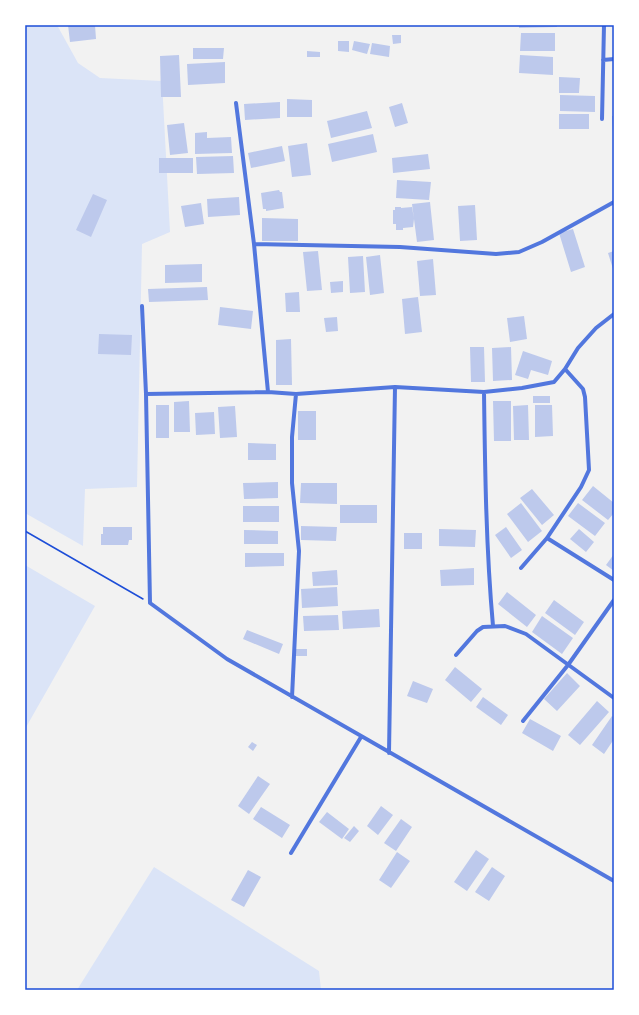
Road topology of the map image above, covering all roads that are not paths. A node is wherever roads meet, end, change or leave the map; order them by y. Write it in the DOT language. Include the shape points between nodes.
graph roads {
  1 [pos="604,25"];
  2 [pos="614,59"];
  3 [pos="603,60"];
  4 [pos="236,103"];
  5 [pos="602,119"];
  6 [pos="614,202"];
  7 [pos="254,244"];
  8 [pos="142,306"];
  9 [pos="614,314"];
  10 [pos="565,369"];
  11 [pos="395,387"];
  12 [pos="268,392"];
  13 [pos="484,392"];
  14 [pos="146,394"];
  15 [pos="296,394"];
  16 [pos="547,538"];
  17 [pos="521,568"];
  18 [pos="614,580"];
  19 [pos="614,600"];
  20 [pos="493,626"];
  21 [pos="456,655"];
  22 [pos="568,665"];
  23 [pos="292,697"];
  24 [pos="614,698"];
  25 [pos="523,721"];
  26 [pos="361,737"];
  27 [pos="389,753"];
  28 [pos="291,853"];
  29 [pos="614,881"];
  1 -- 3 [label="street"];
  2 -- 3 [label="street"];
  3 -- 5 [label="street"];
  4 -- 7 [label="street"];
  6 -- 7 [label="street" via="519,252 496,254 400,247"];
  7 -- 12 [label="street"];
  8 -- 14 [label="street"];
  9 -- 10 [label="street" via="596,328 578,348"];
  10 -- 13 [label="street" via="554,382"];
  10 -- 16 [label="street" via="582,388 585,396 589,470 581,487"];
  11 -- 13 [label="street"];
  11 -- 15 [label="street"];
  11 -- 27 [label="street"];
  12 -- 14 [label="street"];
  12 -- 15 [label="street"];
  13 -- 20 [label="street" via="489,588"];
  14 -- 23 [label="street" via="150,603 226,660"];
  15 -- 23 [label="street" via="292,437 292,483 299,551"];
  16 -- 17 [label="street"];
  16 -- 18 [label="street"];
  19 -- 22 [label="street"];
  20 -- 21 [label="street" via="483,627 477,631"];
  20 -- 22 [label="street" via="504,626 526,634"];
  22 -- 24 [label="street"];
  22 -- 25 [label="street"];
  23 -- 26 [label="street"];
  26 -- 27 [label="street"];
  26 -- 28 [label="street"];
  27 -- 29 [label="street"];
}
